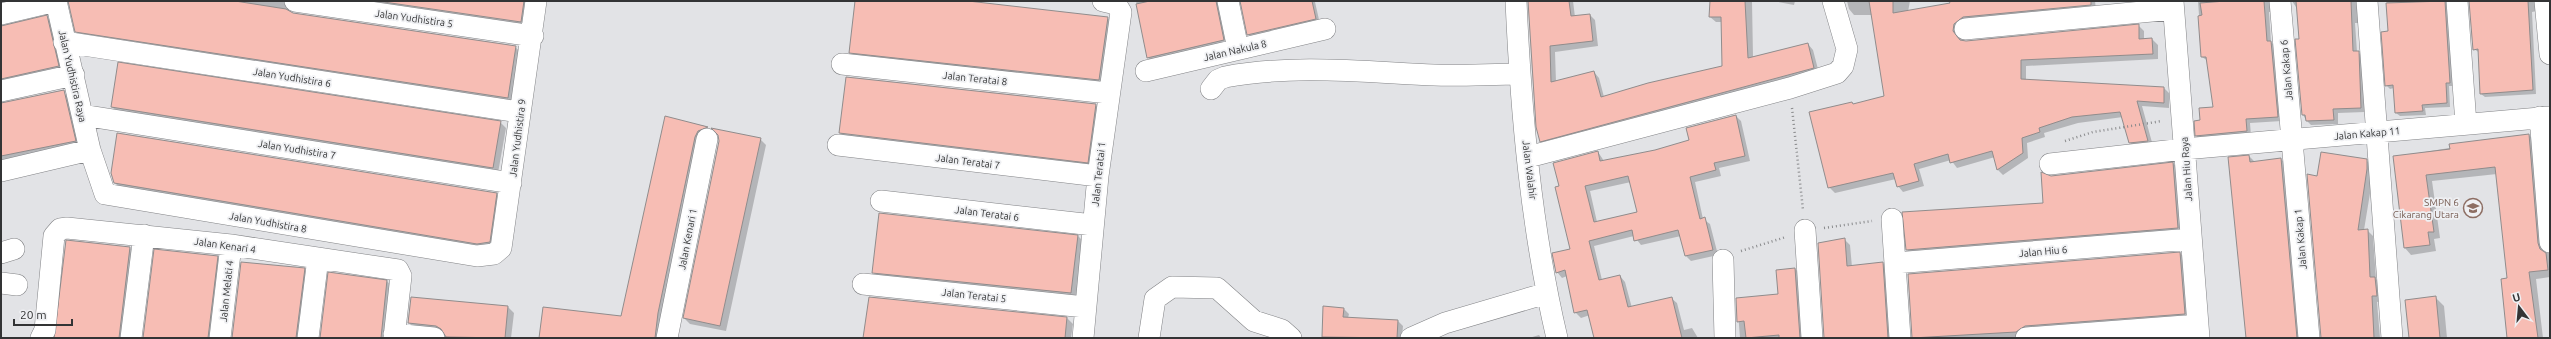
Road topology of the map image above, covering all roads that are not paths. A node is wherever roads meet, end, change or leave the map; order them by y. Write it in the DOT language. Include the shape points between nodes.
graph roads {
  1 [pos="56,1"];
  2 [pos="295,1"];
  3 [pos="536,1"];
  4 [pos="1103,1"];
  5 [pos="1228,1"];
  6 [pos="1516,1"];
  7 [pos="1833,1"];
  8 [pos="2280,1"];
  9 [pos="2367,1"];
  10 [pos="2457,1"];
  11 [pos="2545,1"];
  12 [pos="2173,5"];
  13 [pos="1,14"];
  14 [pos="1325,28"];
  15 [pos="1965,29"];
  16 [pos="533,36"];
  17 [pos="64,42"];
  18 [pos="1238,49"];
  19 [pos="2550,54"];
  20 [pos="842,64"];
  21 [pos="1146,71"];
  22 [pos="1520,74"];
  23 [pos="74,75"];
  24 [pos="1211,89"];
  25 [pos="1,91"];
  26 [pos="1108,93"];
  27 [pos="519,112"];
  28 [pos="82,115"];
  29 [pos="2545,117"];
  30 [pos="2466,124"];
  31 [pos="2376,132"];
  32 [pos="707,139"];
  33 [pos="2292,140"];
  34 [pos="838,145"];
  35 [pos="2184,149"];
  36 [pos="90,150"];
  37 [pos="1528,157"];
  38 [pos="2050,164"];
  39 [pos="1,171"];
  40 [pos="1098,176"];
  41 [pos="511,183"];
  42 [pos="882,201"];
  43 [pos="1892,219"];
  44 [pos="1093,225"];
  45 [pos="1805,230"];
  46 [pos="144,235"];
  47 [pos="2191,239"];
  48 [pos="2550,242"];
  49 [pos="231,245"];
  50 [pos="477,256"];
  51 [pos="318,258"];
  52 [pos="1723,260"];
  53 [pos="1895,263"];
  54 [pos="863,284"];
  55 [pos="1547,293"];
  56 [pos="1085,307"];
  57 [pos="2198,331"];
  58 [pos="394,336"];
  59 [pos="41,338"];
  60 [pos="132,338"];
  61 [pos="220,338"];
  62 [pos="308,338"];
  63 [pos="434,338"];
  64 [pos="667,338"];
  65 [pos="1083,338"];
  66 [pos="1149,338"];
  67 [pos="1291,338"];
  68 [pos="1411,338"];
  69 [pos="1557,338"];
  70 [pos="1725,338"];
  71 [pos="1812,338"];
  72 [pos="1900,338"];
  73 [pos="2026,338"];
  74 [pos="2308,338"];
  75 [pos="2392,338"];
  1 -- 13 [label="street"];
  1 -- 17 [label="street, Jalan Yudhistira Raya"];
  2 -- 16 [label="street, Jalan Yudhistira 5"];
  3 -- 16 [label="street, Jalan Yudhistira 9"];
  4 -- 26 [label="street, Jalan Teratai 1" via="1116,4 1121,12"];
  5 -- 18 [label="street"];
  6 -- 22 [label="street, Jalan Walahir"];
  7 -- 37 [label="street" via="1847,49 1843,66 1837,73 1790,88"];
  8 -- 33 [label="street, Jalan Kakap 6"];
  9 -- 31 [label="street"];
  10 -- 30 [label="street"];
  11 -- 19 [label="street"];
  12 -- 15 [label="street"];
  12 -- 35 [label="street, Jalan Hiu Raya"];
  14 -- 18 [label="street, Jalan Nakula 8"];
  16 -- 27 [label="street, Jalan Yudhistira 9"];
  17 -- 23 [label="street, Jalan Yudhistira Raya"];
  17 -- 27 [label="street, Jalan Yudhistira 6"];
  18 -- 21 [label="street, Jalan Nakula 8"];
  20 -- 26 [label="street, Jalan Teratai 8"];
  22 -- 24 [label="street" via="1436,75 1347,69 1275,72 1225,77 1218,80"];
  22 -- 37 [label="street, Jalan Walahir"];
  23 -- 25 [label="street"];
  23 -- 28 [label="street, Jalan Yudhistira Raya"];
  26 -- 40 [label="street, Jalan Teratai 1"];
  27 -- 41 [label="street, Jalan Yudhistira 9"];
  28 -- 36 [label="street, Jalan Yudhistira Raya"];
  28 -- 41 [label="street, Jalan Yudhistira 7"];
  29 -- 30 [label="street, Jalan Kakap 11"];
  29 -- 48 [label="street"];
  30 -- 31 [label="street, Jalan Kakap 11"];
  31 -- 33 [label="street, Jalan Kakap 11"];
  31 -- 75 [label="street"];
  32 -- 64 [label="street, Jalan Kenari 1"];
  33 -- 35 [label="street, Jalan Kakap 11"];
  33 -- 74 [label="street, Jalan Kakap 1"];
  34 -- 40 [label="street, Jalan Teratai 7"];
  35 -- 38 [label="street, Jalan Kakap 11"];
  35 -- 47 [label="street, Jalan Hiu Raya"];
  36 -- 39 [label="street"];
  36 -- 50 [label="street, Jalan Yudhistira 8" via="102,190 109,195"];
  37 -- 55 [label="street, Jalan Walahir"];
  40 -- 44 [label="street, Jalan Teratai 1"];
  41 -- 50 [label="street, Jalan Yudhistira 9" via="501,248 494,254"];
  42 -- 44 [label="street, Jalan Teratai 6"];
  43 -- 53 [label="street"];
  44 -- 56 [label="street, Jalan Teratai 1"];
  45 -- 71 [label="street"];
  46 -- 49 [label="street, Jalan Kenari 4"];
  46 -- 59 [label="street, Jalan Kenari 4" via="67,228 56,232 45,330"];
  46 -- 60 [label="street"];
  47 -- 53 [label="street, Jalan Hiu 6"];
  47 -- 57 [label="street, Jalan Hiu Raya"];
  49 -- 51 [label="street, Jalan Kenari 4"];
  49 -- 61 [label="street, Jalan Melati 4"];
  51 -- 58 [label="street, Jalan Kenari 4" via="398,270 401,276"];
  51 -- 62 [label="street"];
  52 -- 70 [label="street"];
  53 -- 72 [label="street"];
  54 -- 56 [label="street, Jalan Teratai 5"];
  55 -- 68 [label="street" via="1445,323"];
  55 -- 69 [label="street, Jalan Walahir"];
  56 -- 65 [label="street, Jalan Teratai 1"];
  57 -- 73 [label="street"];
  58 -- 63 [label="street, Jalan Kenari 4"];
  66 -- 67 [label="street" via="1155,298 1172,287 1217,288 1254,321 1282,330"];
}
